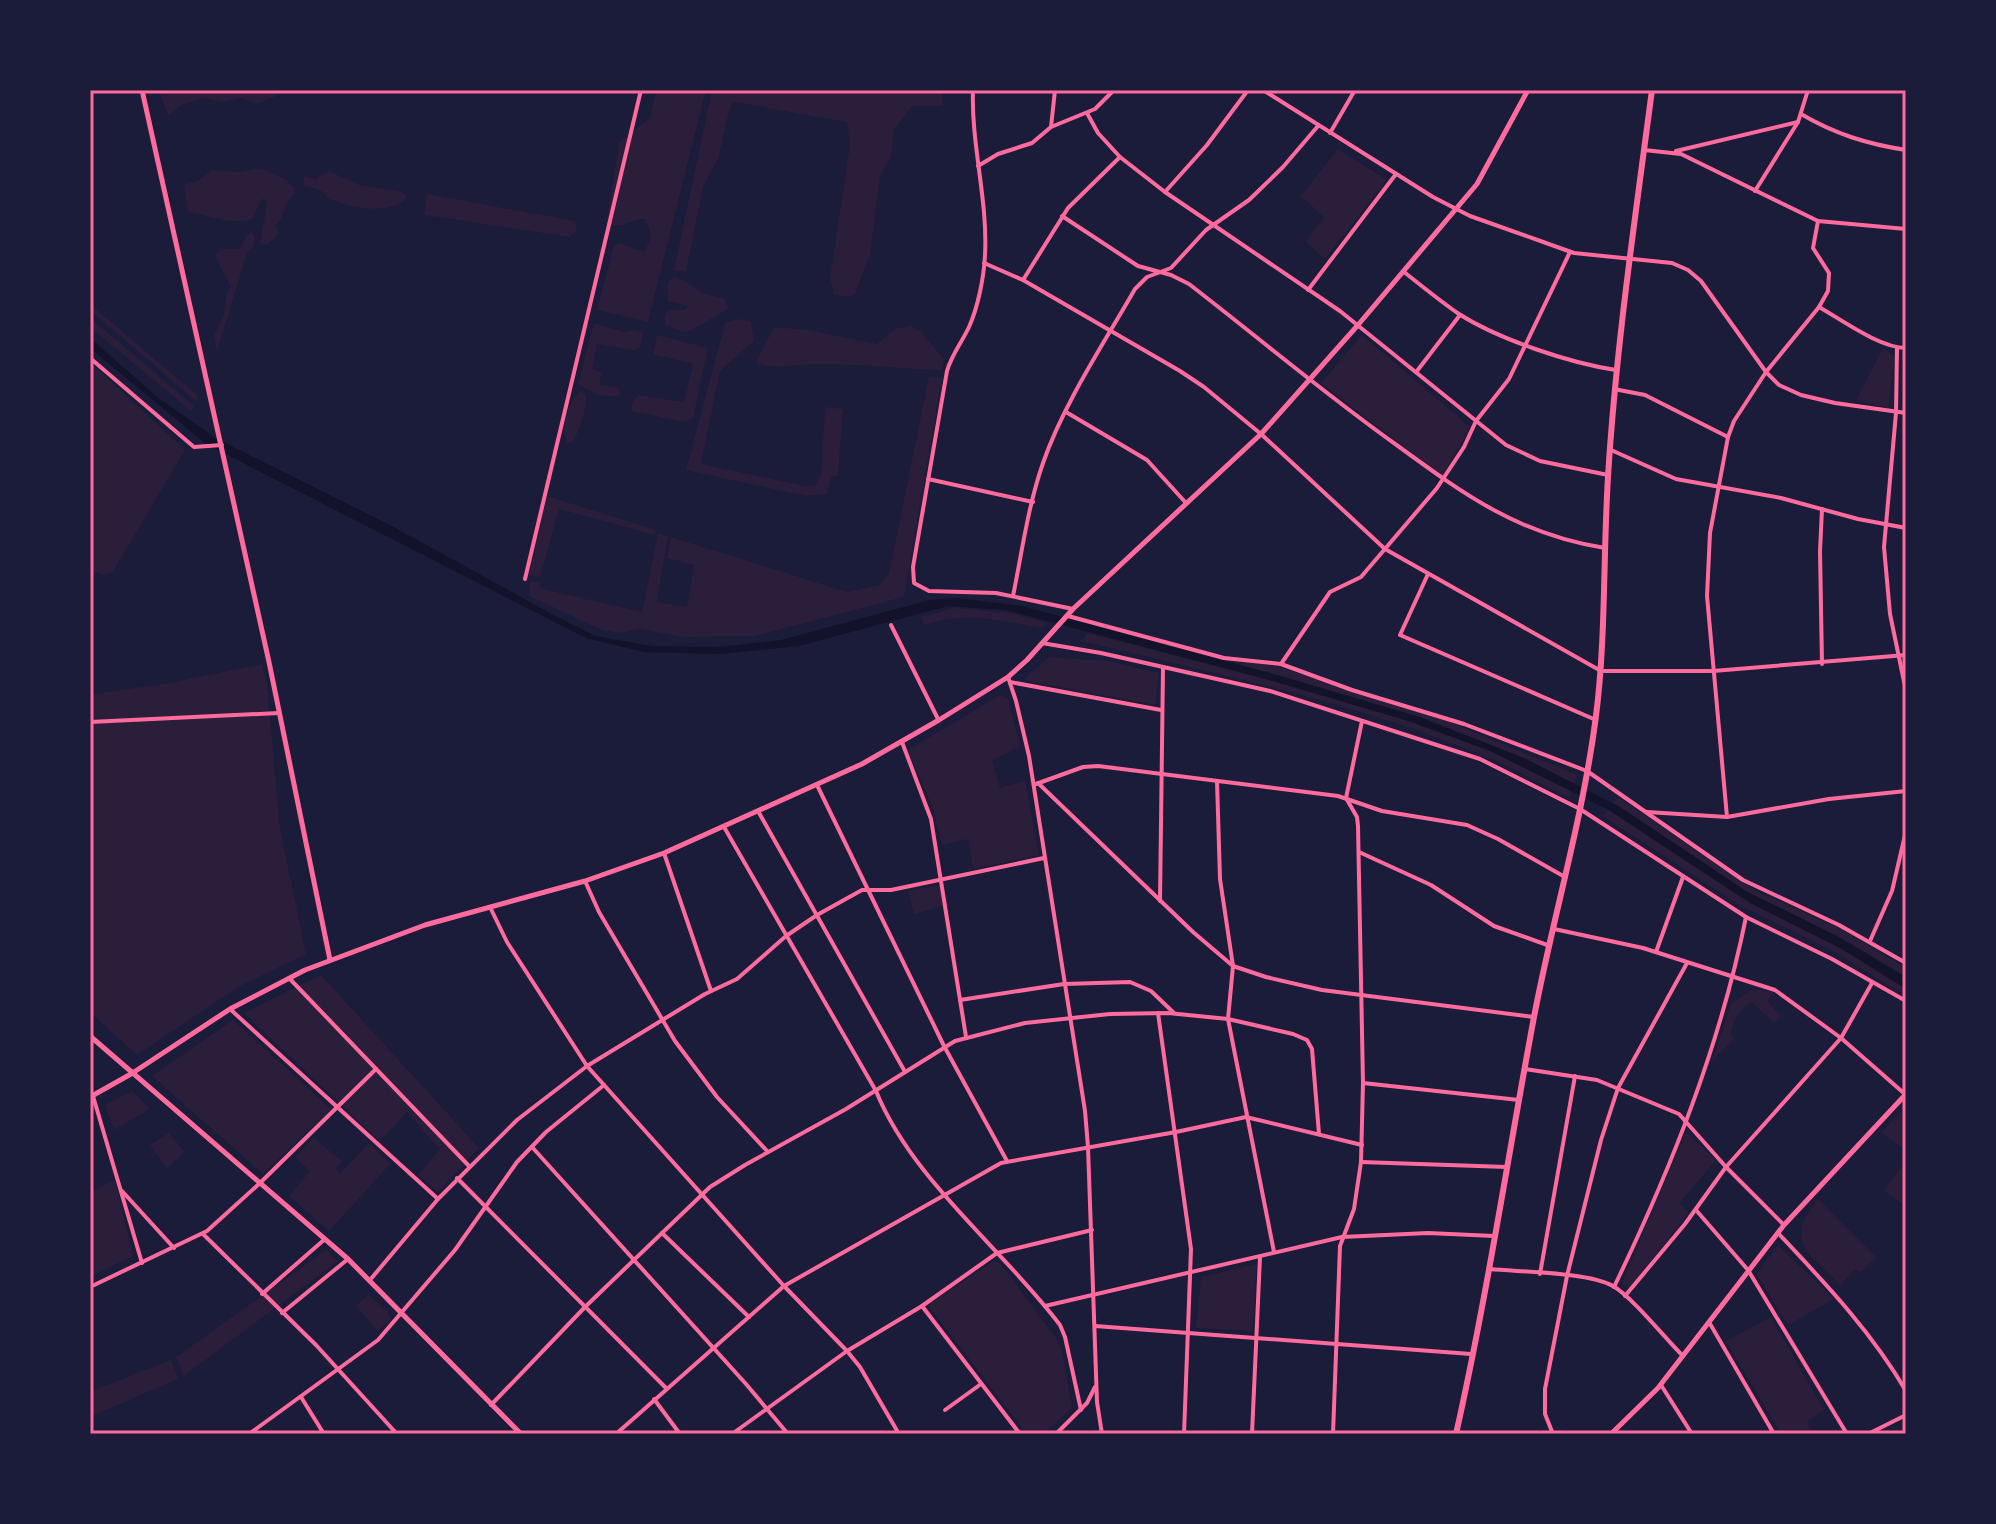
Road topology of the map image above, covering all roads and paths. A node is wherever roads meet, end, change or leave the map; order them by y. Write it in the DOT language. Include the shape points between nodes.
graph roads {
  1 [pos="142,90"];
  2 [pos="641,90"];
  3 [pos="973,90"];
  4 [pos="1055,90"];
  5 [pos="1114,90"];
  6 [pos="1248,90"];
  7 [pos="1263,90"];
  8 [pos="1355,90"];
  9 [pos="1528,90"];
  10 [pos="1652,90"];
  11 [pos="1808,90"];
  12 [pos="1087,113"];
  13 [pos="1801,114"];
  14 [pos="1798,122"];
  15 [pos="1319,126"];
  16 [pos="1051,127"];
  17 [pos="1330,133"];
  18 [pos="1644,150"];
  19 [pos="1906,150"];
  20 [pos="1673,152"];
  21 [pos="1120,157"];
  22 [pos="978,166"];
  23 [pos="1396,174"];
  24 [pos="1755,191"];
  25 [pos="1165,192"];
  26 [pos="1457,210"];
  27 [pos="1062,216"];
  28 [pos="1818,221"];
  29 [pos="1213,224"];
  30 [pos="1906,229"];
  31 [pos="1570,252"];
  32 [pos="1628,258"];
  33 [pos="984,263"];
  34 [pos="1158,271"];
  35 [pos="1404,272"];
  36 [pos="1023,280"];
  37 [pos="1308,290"];
  38 [pos="1819,307"];
  39 [pos="1460,315"];
  40 [pos="1358,325"];
  41 [pos="1111,331"];
  42 [pos="1526,345"];
  43 [pos="1897,348"];
  44 [pos="1906,348"];
  45 [pos="90,358"];
  46 [pos="1616,370"];
  47 [pos="1417,371"];
  48 [pos="1766,372"];
  49 [pos="1309,379"];
  50 [pos="1614,389"];
  51 [pos="1066,412"];
  52 [pos="1896,413"];
  53 [pos="1906,413"];
  54 [pos="1476,421"];
  55 [pos="1261,434"];
  56 [pos="1728,437"];
  57 [pos="222,445"];
  58 [pos="1611,450"];
  59 [pos="1608,475"];
  60 [pos="928,479"];
  61 [pos="1444,479"];
  62 [pos="1718,488"];
  63 [pos="1033,502"];
  64 [pos="1186,503"];
  65 [pos="1822,509"];
  66 [pos="1886,525"];
  67 [pos="1906,528"];
  68 [pos="1605,548"];
  69 [pos="1385,549"];
  70 [pos="1428,574"];
  71 [pos="525,579"];
  72 [pos="1013,596"];
  73 [pos="1073,609"];
  74 [pos="1067,615"];
  75 [pos="891,625"];
  76 [pos="1042,643"];
  77 [pos="1906,655"];
  78 [pos="1898,657"];
  79 [pos="1281,664"];
  80 [pos="1822,664"];
  81 [pos="1163,667"];
  82 [pos="1601,671"];
  83 [pos="1713,671"];
  84 [pos="1009,680"];
  85 [pos="1906,691"];
  86 [pos="1162,710"];
  87 [pos="280,713"];
  88 [pos="939,720"];
  89 [pos="1596,720"];
  90 [pos="1362,721"];
  91 [pos="90,722"];
  92 [pos="902,742"];
  93 [pos="1587,771"];
  94 [pos="1160,772"];
  95 [pos="1217,780"];
  96 [pos="1036,784"];
  97 [pos="817,785"];
  98 [pos="1906,791"];
  99 [pos="1346,798"];
  100 [pos="1580,809"];
  101 [pos="758,811"];
  102 [pos="1646,812"];
  103 [pos="1727,817"];
  104 [pos="724,827"];
  105 [pos="1906,831"];
  106 [pos="1905,842"];
  107 [pos="1359,852"];
  108 [pos="664,853"];
  109 [pos="1044,858"];
  110 [pos="1566,877"];
  111 [pos="1683,877"];
  112 [pos="942,879"];
  113 [pos="585,881"];
  114 [pos="867,889"];
  115 [pos="1160,901"];
  116 [pos="490,907"];
  117 [pos="817,915"];
  118 [pos="1746,917"];
  119 [pos="1554,929"];
  120 [pos="786,936"];
  121 [pos="1870,941"];
  122 [pos="1550,946"];
  123 [pos="1656,952"];
  124 [pos="330,960"];
  125 [pos="1687,963"];
  126 [pos="1906,963"];
  127 [pos="1233,966"];
  128 [pos="1734,977"];
  129 [pos="289,978"];
  130 [pos="1872,983"];
  131 [pos="1064,984"];
  132 [pos="711,991"];
  133 [pos="1360,995"];
  134 [pos="960,1000"];
  135 [pos="1906,1001"];
  136 [pos="230,1009"];
  137 [pos="1158,1013"];
  138 [pos="1175,1014"];
  139 [pos="1069,1017"];
  140 [pos="1534,1017"];
  141 [pos="1228,1019"];
  142 [pos="662,1021"];
  143 [pos="90,1036"];
  144 [pos="966,1037"];
  145 [pos="1841,1038"];
  146 [pos="944,1046"];
  147 [pos="587,1066"];
  148 [pos="376,1069"];
  149 [pos="1525,1069"];
  150 [pos="905,1071"];
  151 [pos="131,1074"];
  152 [pos="1575,1076"];
  153 [pos="1363,1083"];
  154 [pos="604,1085"];
  155 [pos="1618,1088"];
  156 [pos="876,1091"];
  157 [pos="1906,1095"];
  158 [pos="92,1096"];
  159 [pos="1519,1100"];
  160 [pos="336,1108"];
  161 [pos="1246,1117"];
  162 [pos="1686,1119"];
  163 [pos="1176,1132"];
  164 [pos="1319,1134"];
  165 [pos="1362,1145"];
  166 [pos="532,1147"];
  167 [pos="1088,1147"];
  168 [pos="768,1152"];
  169 [pos="1008,1162"];
  170 [pos="1361,1162"];
  171 [pos="469,1166"];
  172 [pos="1508,1167"];
  173 [pos="1726,1167"];
  174 [pos="457,1178"];
  175 [pos="260,1183"];
  176 [pos="121,1189"];
  177 [pos="704,1193"];
  178 [pos="944,1194"];
  179 [pos="438,1199"];
  180 [pos="487,1206"];
  181 [pos="1696,1210"];
  182 [pos="1784,1225"];
  183 [pos="1092,1230"];
  184 [pos="662,1233"];
  185 [pos="1778,1233"];
  186 [pos="203,1234"];
  187 [pos="1494,1236"];
  188 [pos="1342,1237"];
  189 [pos="325,1239"];
  190 [pos="174,1248"];
  191 [pos="1274,1252"];
  192 [pos="997,1253"];
  193 [pos="1260,1256"];
  194 [pos="348,1259"];
  195 [pos="635,1260"];
  196 [pos="142,1263"];
  197 [pos="1488,1269"];
  198 [pos="1748,1270"];
  199 [pos="1192,1272"];
  200 [pos="1540,1274"];
  201 [pos="1567,1276"];
  202 [pos="370,1280"];
  203 [pos="784,1286"];
  204 [pos="90,1287"];
  205 [pos="1614,1287"];
  206 [pos="1094,1293"];
  207 [pos="262,1294"];
  208 [pos="1625,1296"];
  209 [pos="586,1306"];
  210 [pos="922,1306"];
  211 [pos="1045,1306"];
  212 [pos="282,1313"];
  213 [pos="402,1313"];
  214 [pos="749,1317"];
  215 [pos="1709,1322"];
  216 [pos="1095,1326"];
  217 [pos="1188,1331"];
  218 [pos="1257,1337"];
  219 [pos="1336,1342"];
  220 [pos="714,1348"];
  221 [pos="847,1351"];
  222 [pos="1471,1354"];
  223 [pos="1683,1356"];
  224 [pos="339,1370"];
  225 [pos="981,1384"];
  226 [pos="1096,1385"];
  227 [pos="1661,1385"];
  228 [pos="666,1388"];
  229 [pos="1906,1391"];
  230 [pos="301,1397"];
  231 [pos="654,1399"];
  232 [pos="491,1405"];
  233 [pos="767,1408"];
  234 [pos="945,1410"];
  235 [pos="1081,1410"];
  236 [pos="1906,1415"];
  237 [pos="249,1434"];
  238 [pos="324,1434"];
  239 [pos="397,1434"];
  240 [pos="521,1434"];
  241 [pos="616,1434"];
  242 [pos="680,1434"];
  243 [pos="732,1434"];
  244 [pos="788,1434"];
  245 [pos="899,1434"];
  246 [pos="1020,1434"];
  247 [pos="1056,1434"];
  248 [pos="1102,1434"];
  249 [pos="1184,1434"];
  250 [pos="1252,1434"];
  251 [pos="1333,1434"];
  252 [pos="1456,1434"];
  253 [pos="1553,1434"];
  254 [pos="1611,1434"];
  255 [pos="1692,1434"];
  256 [pos="1774,1434"];
  257 [pos="1847,1434"];
  258 [pos="1868,1434"];
  1 -- 57 [label="street"];
  2 -- 71 [label="street"];
  3 -- 22 [label="street"];
  4 -- 16 [label="street"];
  5 -- 12 [label="street"];
  6 -- 25 [label="street"];
  7 -- 15 [label="street"];
  8 -- 17 [label="street"];
  9 -- 26 [label="street" via="1491,161"];
  10 -- 18 [label="main road"];
  11 -- 13 [label="street"];
  12 -- 16 [label="street"];
  12 -- 21 [label="street"];
  13 -- 14 [label="street"];
  13 -- 19 [label="street" via="1852,139"];
  14 -- 20 [label="street"];
  14 -- 24 [label="street"];
  15 -- 17 [label="street"];
  15 -- 29 [label="street" via="1264,186"];
  16 -- 22 [label="street" via="1032,143"];
  17 -- 23 [label="street"];
  18 -- 20 [label="street"];
  18 -- 32 [label="main road"];
  20 -- 24 [label="street"];
  21 -- 25 [label="street"];
  21 -- 27 [label="street"];
  22 -- 33 [label="street"];
  23 -- 26 [label="street"];
  23 -- 37 [label="street"];
  24 -- 28 [label="street"];
  25 -- 29 [label="street"];
  26 -- 31 [label="street"];
  26 -- 35 [label="street"];
  27 -- 34 [label="street" via="1126,259"];
  27 -- 36 [label="street"];
  28 -- 30 [label="street"];
  28 -- 38 [label="street" via="1813,248 1830,278"];
  29 -- 34 [label="street" via="1171,268"];
  29 -- 37 [label="street"];
  31 -- 32 [label="street"];
  31 -- 42 [label="street"];
  32 -- 46 [label="main road"];
  32 -- 48 [label="street" via="1672,263 1695,275"];
  33 -- 36 [label="street"];
  33 -- 60 [label="street" via="971,324 947,371"];
  34 -- 41 [label="street" via="1140,282"];
  34 -- 49 [label="street" via="1189,284"];
  35 -- 39 [label="street"];
  35 -- 40 [label="street"];
  36 -- 41 [label="street"];
  37 -- 40 [label="street"];
  38 -- 43 [label="street"];
  38 -- 48 [label="street"];
  39 -- 42 [label="street"];
  39 -- 47 [label="street"];
  40 -- 47 [label="street"];
  40 -- 49 [label="street"];
  41 -- 51 [label="street"];
  41 -- 55 [label="street" via="1194,381"];
  42 -- 46 [label="street"];
  42 -- 54 [label="street" via="1503,389"];
  43 -- 44 [label="street"];
  43 -- 52 [label="street"];
  45 -- 57 [label="street" via="194,447"];
  46 -- 50 [label="main road"];
  47 -- 54 [label="street"];
  48 -- 52 [label="street" via="1801,395"];
  48 -- 56 [label="street"];
  49 -- 55 [label="street"];
  49 -- 61 [label="street"];
  50 -- 56 [label="street" via="1645,395"];
  50 -- 58 [label="main road"];
  51 -- 63 [label="street"];
  51 -- 64 [label="street" via="1147,460"];
  52 -- 53 [label="street"];
  52 -- 66 [label="street"];
  54 -- 59 [label="street" via="1527,457"];
  54 -- 61 [label="street"];
  55 -- 64 [label="street"];
  55 -- 69 [label="street"];
  56 -- 62 [label="street"];
  57 -- 87 [label="street"];
  58 -- 59 [label="main road"];
  58 -- 62 [label="street" via="1676,479"];
  59 -- 68 [label="main road"];
  60 -- 63 [label="street"];
  60 -- 72 [label="street" via="914,583 935,592"];
  61 -- 68 [label="street" via="1515,521"];
  61 -- 69 [label="street"];
  62 -- 65 [label="street"];
  62 -- 83 [label="street" via="1707,586"];
  63 -- 72 [label="street"];
  64 -- 73 [label="street"];
  65 -- 66 [label="street"];
  65 -- 80 [label="street"];
  66 -- 67 [label="street"];
  66 -- 78 [label="street" via="1885,568"];
  68 -- 82 [label="main road"];
  69 -- 70 [label="street"];
  69 -- 79 [label="street" via="1357,580 1330,592"];
  70 -- 82 [label="street"];
  70 -- 89 [label="street" via="1400,635"];
  72 -- 73 [label="street"];
  73 -- 74 [label="street"];
  74 -- 76 [label="street"];
  74 -- 79 [label="street" via="1224,658"];
  75 -- 88 [label="street"];
  76 -- 81 [label="street"];
  76 -- 84 [label="street"];
  77 -- 78 [label="street"];
  78 -- 80 [label="street"];
  78 -- 85 [label="street"];
  79 -- 93 [label="street"];
  80 -- 83 [label="street"];
  81 -- 86 [label="street"];
  81 -- 90 [label="street" via="1270,691"];
  82 -- 83 [label="street"];
  82 -- 89 [label="main road"];
  83 -- 103 [label="street"];
  84 -- 86 [label="street"];
  84 -- 88 [label="street"];
  84 -- 96 [label="street"];
  86 -- 94 [label="street"];
  87 -- 91 [label="street"];
  87 -- 124 [label="street"];
  88 -- 92 [label="street"];
  89 -- 93 [label="main road"];
  90 -- 99 [label="street"];
  90 -- 100 [label="street" via="1472,756"];
  92 -- 97 [label="street"];
  92 -- 112 [label="street" via="929,811"];
  93 -- 100 [label="main road"];
  93 -- 102 [label="street"];
  94 -- 95 [label="street"];
  94 -- 96 [label="street" via="1091,766"];
  94 -- 115 [label="street"];
  95 -- 99 [label="street"];
  95 -- 127 [label="street" via="1220,879"];
  96 -- 109 [label="street"];
  96 -- 115 [label="street"];
  97 -- 101 [label="street"];
  97 -- 114 [label="street"];
  98 -- 103 [label="street"];
  99 -- 107 [label="street" via="1357,817"];
  99 -- 110 [label="street" via="1382,811 1467,825"];
  100 -- 110 [label="main road"];
  100 -- 111 [label="street"];
  101 -- 104 [label="street"];
  101 -- 117 [label="street"];
  102 -- 103 [label="street"];
  102 -- 121 [label="street" via="1752,886"];
  104 -- 108 [label="street"];
  104 -- 120 [label="street"];
  105 -- 106 [label="street"];
  106 -- 121 [label="street" via="1892,891"];
  107 -- 122 [label="street" via="1410,873 1494,926"];
  107 -- 133 [label="street"];
  108 -- 113 [label="street"];
  108 -- 132 [label="street"];
  109 -- 112 [label="street"];
  109 -- 131 [label="street"];
  110 -- 119 [label="main road"];
  111 -- 118 [label="street"];
  111 -- 123 [label="street"];
  112 -- 114 [label="street" via="891,890"];
  112 -- 134 [label="street"];
  113 -- 116 [label="street"];
  113 -- 142 [label="street"];
  114 -- 117 [label="street"];
  114 -- 146 [label="street"];
  115 -- 127 [label="street"];
  116 -- 124 [label="street"];
  116 -- 147 [label="street"];
  117 -- 120 [label="street"];
  117 -- 150 [label="street"];
  118 -- 128 [label="street"];
  118 -- 130 [label="street"];
  119 -- 122 [label="main road"];
  119 -- 123 [label="street"];
  120 -- 132 [label="street" via="743,975"];
  120 -- 156 [label="street"];
  121 -- 126 [label="street"];
  122 -- 140 [label="main road"];
  123 -- 125 [label="street"];
  124 -- 129 [label="street"];
  125 -- 128 [label="street"];
  125 -- 155 [label="street"];
  127 -- 133 [label="street" via="1308,988"];
  127 -- 141 [label="street"];
  128 -- 145 [label="street" via="1785,996"];
  128 -- 162 [label="street"];
  129 -- 136 [label="street"];
  129 -- 148 [label="street"];
  130 -- 135 [label="street"];
  130 -- 145 [label="street"];
  131 -- 134 [label="street"];
  131 -- 138 [label="street" via="1137,984"];
  131 -- 139 [label="street"];
  132 -- 142 [label="street"];
  133 -- 140 [label="street"];
  133 -- 153 [label="street"];
  134 -- 144 [label="street"];
  136 -- 151 [label="street"];
  136 -- 160 [label="street"];
  137 -- 138 [label="street"];
  137 -- 139 [label="street"];
  137 -- 163 [label="street"];
  138 -- 141 [label="street"];
  139 -- 144 [label="street"];
  139 -- 167 [label="street"];
  140 -- 149 [label="main road"];
  141 -- 161 [label="street"];
  141 -- 164 [label="street" via="1310,1043"];
  142 -- 147 [label="street"];
  142 -- 168 [label="street" via="692,1066"];
  143 -- 151 [label="street"];
  144 -- 146 [label="street"];
  145 -- 157 [label="street"];
  145 -- 173 [label="street"];
  146 -- 150 [label="street"];
  146 -- 169 [label="street"];
  147 -- 154 [label="street"];
  147 -- 171 [label="street" via="517,1120"];
  148 -- 160 [label="street"];
  148 -- 171 [label="street"];
  149 -- 152 [label="street"];
  149 -- 159 [label="main road"];
  150 -- 156 [label="street"];
  151 -- 158 [label="street"];
  151 -- 175 [label="street"];
  152 -- 155 [label="street"];
  152 -- 200 [label="street"];
  153 -- 159 [label="street"];
  153 -- 165 [label="street"];
  154 -- 166 [label="street"];
  154 -- 177 [label="street"];
  155 -- 162 [label="street"];
  155 -- 201 [label="street"];
  156 -- 168 [label="street"];
  156 -- 178 [label="street" via="892,1126"];
  157 -- 182 [label="street"];
  158 -- 176 [label="street"];
  159 -- 172 [label="main road"];
  160 -- 175 [label="street"];
  160 -- 179 [label="street"];
  161 -- 163 [label="street"];
  161 -- 164 [label="street"];
  161 -- 191 [label="street"];
  162 -- 173 [label="street"];
  162 -- 205 [label="street"];
  163 -- 167 [label="street"];
  163 -- 199 [label="street"];
  164 -- 165 [label="street"];
  165 -- 170 [label="street"];
  166 -- 180 [label="street"];
  166 -- 195 [label="street"];
  167 -- 169 [label="street"];
  167 -- 183 [label="street"];
  168 -- 177 [label="street"];
  169 -- 178 [label="street"];
  170 -- 172 [label="street"];
  170 -- 188 [label="street" via="1354,1209"];
  171 -- 174 [label="street"];
  172 -- 187 [label="main road"];
  173 -- 181 [label="street"];
  173 -- 182 [label="street"];
  174 -- 179 [label="street"];
  174 -- 180 [label="street"];
  175 -- 186 [label="street"];
  175 -- 189 [label="street"];
  176 -- 190 [label="street"];
  176 -- 196 [label="street"];
  177 -- 184 [label="street"];
  177 -- 203 [label="street"];
  178 -- 192 [label="street"];
  178 -- 203 [label="street"];
  179 -- 202 [label="street"];
  180 -- 209 [label="street"];
  180 -- 213 [label="street"];
  181 -- 198 [label="street"];
  181 -- 208 [label="street"];
  182 -- 185 [label="street"];
  183 -- 192 [label="street"];
  183 -- 206 [label="street"];
  184 -- 195 [label="street"];
  184 -- 214 [label="street"];
  185 -- 198 [label="street"];
  185 -- 229 [label="street" via="1847,1307"];
  186 -- 190 [label="street"];
  186 -- 207 [label="street"];
  187 -- 188 [label="street"];
  187 -- 197 [label="main road"];
  188 -- 191 [label="street"];
  188 -- 219 [label="street"];
  189 -- 194 [label="street"];
  189 -- 207 [label="street"];
  190 -- 196 [label="street"];
  191 -- 193 [label="street"];
  192 -- 210 [label="street"];
  192 -- 211 [label="street"];
  193 -- 199 [label="street"];
  193 -- 218 [label="street"];
  194 -- 202 [label="street"];
  194 -- 212 [label="street"];
  195 -- 209 [label="street"];
  195 -- 220 [label="street"];
  196 -- 204 [label="street"];
  197 -- 200 [label="street"];
  197 -- 222 [label="main road"];
  198 -- 215 [label="street"];
  198 -- 257 [label="street"];
  199 -- 206 [label="street"];
  199 -- 217 [label="street"];
  200 -- 201 [label="street"];
  201 -- 205 [label="street"];
  201 -- 253 [label="street" via="1545,1389 1545,1414"];
  202 -- 213 [label="street"];
  203 -- 214 [label="street"];
  203 -- 221 [label="street"];
  205 -- 208 [label="street"];
  206 -- 211 [label="street"];
  206 -- 216 [label="street"];
  207 -- 212 [label="street"];
  208 -- 223 [label="street"];
  209 -- 228 [label="street"];
  209 -- 232 [label="street"];
  210 -- 221 [label="street"];
  210 -- 225 [label="street"];
  211 -- 235 [label="street" via="1065,1337"];
  212 -- 224 [label="street"];
  213 -- 224 [label="street"];
  213 -- 232 [label="street"];
  214 -- 220 [label="street"];
  215 -- 223 [label="street"];
  215 -- 256 [label="street"];
  216 -- 217 [label="street"];
  216 -- 226 [label="street"];
  217 -- 218 [label="street"];
  217 -- 249 [label="street"];
  218 -- 219 [label="street"];
  218 -- 250 [label="street"];
  219 -- 222 [label="street"];
  219 -- 251 [label="street"];
  220 -- 228 [label="street"];
  220 -- 233 [label="street"];
  221 -- 233 [label="street"];
  221 -- 245 [label="street"];
  222 -- 252 [label="main road"];
  223 -- 227 [label="street"];
  224 -- 230 [label="street"];
  224 -- 239 [label="street"];
  225 -- 234 [label="street"];
  225 -- 246 [label="street"];
  226 -- 235 [label="street"];
  226 -- 248 [label="street"];
  227 -- 254 [label="street"];
  227 -- 255 [label="street"];
  228 -- 231 [label="street"];
  230 -- 237 [label="street"];
  230 -- 238 [label="street"];
  231 -- 241 [label="street"];
  231 -- 242 [label="street"];
  232 -- 240 [label="street"];
  233 -- 243 [label="street"];
  233 -- 244 [label="street"];
  235 -- 247 [label="street"];
  236 -- 258 [label="street"];
}
